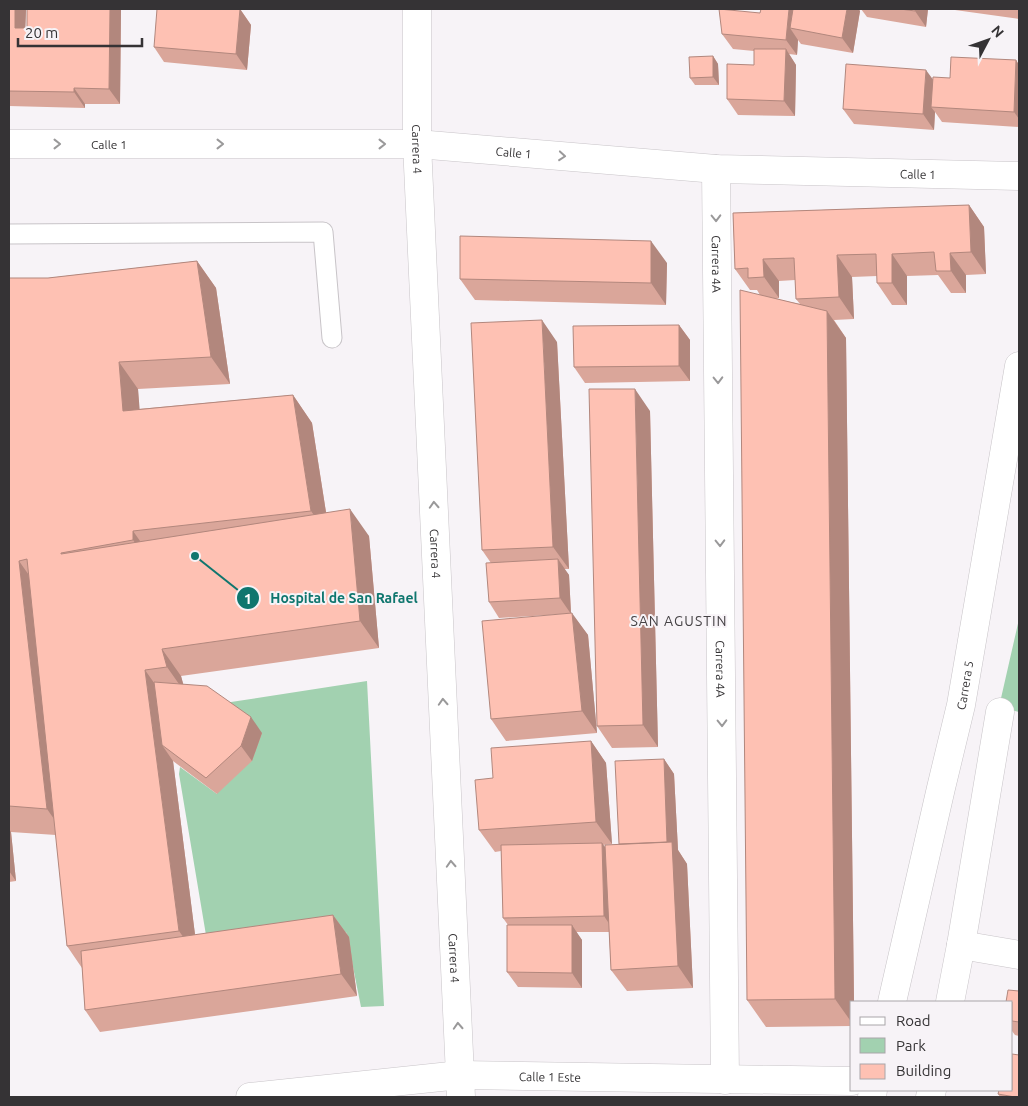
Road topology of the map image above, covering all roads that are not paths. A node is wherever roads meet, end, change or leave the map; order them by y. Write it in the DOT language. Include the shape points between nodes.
graph roads {
  1 [pos="417,9"];
  2 [pos="9,144"];
  3 [pos="417,144"];
  4 [pos="716,169"];
  5 [pos="1019,176"];
  6 [pos="9,234"];
  7 [pos="332,338"];
  8 [pos="1019,366"];
  9 [pos="1016,400"];
  10 [pos="961,705"];
  11 [pos="1010,714"];
  12 [pos="961,945"];
  13 [pos="1019,955"];
  14 [pos="892,1001"];
  15 [pos="950,1001"];
  16 [pos="726,1080"];
  17 [pos="850,1081"];
  18 [pos="461,1086"];
  19 [pos="250,1097"];
  1 -- 3 [label="street, Carrera 4"];
  2 -- 3 [label="street, Calle 1, one-way"];
  3 -- 4 [label="street, Calle 1, one-way"];
  18 -- 3 [label="street, Carrera 4, one-way"];
  4 -- 5 [label="street, Calle 1"];
  4 -- 16 [label="street, Carrera 4A, one-way"];
  6 -- 7 [label="lane" via="323,232"];
  8 -- 9 [label="street, Carrera 5"];
  9 -- 10 [label="street, Carrera 5"];
  10 -- 11 [label="street"];
  10 -- 14 [label="street, Carrera 5"];
  11 -- 12 [label="street"];
  12 -- 13 [label="street"];
  12 -- 15 [label="street"];
  16 -- 17 [label="street, Calle 1 Este"];
  16 -- 18 [label="street, Calle 1 Este"];
  18 -- 19 [label="street, Calle 1 Este"];
}
